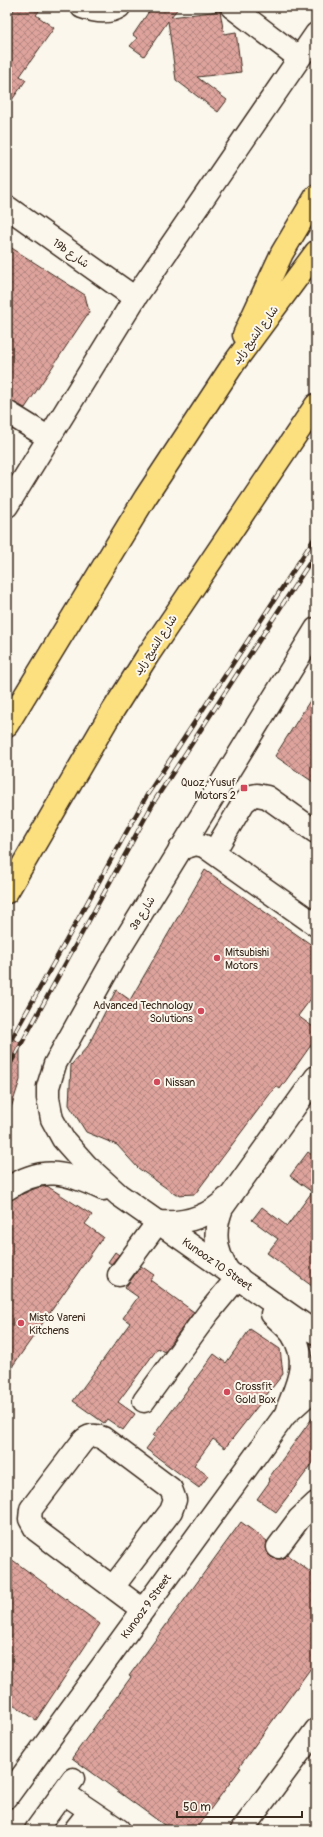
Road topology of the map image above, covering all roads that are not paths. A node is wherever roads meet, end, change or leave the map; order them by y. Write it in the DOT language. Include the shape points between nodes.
graph roads {
  1 [pos="82,7"];
  2 [pos="232,7"];
  3 [pos="111,9"];
  4 [pos="316,34"];
  5 [pos="298,58"];
  6 [pos="316,196"];
  7 [pos="7,207"];
  8 [pos="316,252"];
  9 [pos="135,298"];
  10 [pos="234,363"];
  11 [pos="316,405"];
  12 [pos="7,412"];
  13 [pos="7,429"];
  14 [pos="45,445"];
  15 [pos="7,506"];
  16 [pos="316,629"];
  17 [pos="7,725"];
  18 [pos="316,832"];
  19 [pos="180,849"];
  20 [pos="214,852"];
  21 [pos="7,892"];
  22 [pos="316,925"];
  23 [pos="316,1077"];
  24 [pos="7,1189"];
  25 [pos="119,1195"];
  26 [pos="228,1197"];
  27 [pos="158,1222"];
  28 [pos="120,1275"];
  29 [pos="238,1278"];
  30 [pos="316,1333"];
  31 [pos="316,1389"];
  32 [pos="144,1401"];
  33 [pos="285,1415"];
  34 [pos="316,1503"];
  35 [pos="278,1547"];
  36 [pos="113,1587"];
  37 [pos="143,1610"];
  38 [pos="316,1730"];
  39 [pos="7,1797"];
  40 [pos="90,1811"];
  41 [pos="36,1830"];
  42 [pos="75,1830"];
  43 [pos="119,1830"];
  44 [pos="242,1830"];
  1 -- 3 [label="street" via="91,10"];
  2 -- 5 [label="street"];
  4 -- 5 [label="street"];
  5 -- 9 [label="street"];
  6 -- 10 [label="highway" via="282,253"];
  7 -- 9 [label="street, 19b شارع"];
  8 -- 10 [label="highway, شارع الشيخ زايد"];
  9 -- 14 [label="street"];
  10 -- 17 [label="highway, شارع الشيخ زايد" via="137,510"];
  11 -- 21 [label="highway, شارع الشيخ زايد" via="111,713"];
  12 -- 14 [label="street"];
  13 -- 14 [label="street"];
  14 -- 15 [label="street"];
  16 -- 19 [label="street, 3a شارع"];
  18 -- 20 [label="street" via="271,800 257,795 247,799"];
  19 -- 20 [label="street" via="196,844"];
  19 -- 25 [label="street, 3a شارع" via="100,981 55,1064 48,1087 49,1110 59,1134 87,1166"];
  20 -- 22 [label="street"];
  23 -- 26 [label="street"];
  24 -- 25 [label="street" via="27,1178 52,1173 77,1177"];
  25 -- 27 [label="street, Kunooz 10 Street"];
  26 -- 27 [label="street" via="214,1210 198,1218 178,1223"];
  26 -- 29 [label="street" via="218,1219 218,1252"];
  27 -- 28 [label="street"];
  27 -- 29 [label="street, Kunooz 10 Street"];
  29 -- 30 [label="street, Kunooz 10 Street"];
  29 -- 32 [label="street" via="209,1312"];
  29 -- 33 [label="street, Kunooz 9 Street" via="292,1334 300,1354 300,1375"];
  31 -- 33 [label="street, Kunooz 9 Street"];
  33 -- 37 [label="street, Kunooz 9 Street"];
  34 -- 35 [label="street" via="299,1518"];
  36 -- 36 [label="street" via="36,1530 30,1519 32,1509 85,1438 94,1435 103,1438 171,1489 176,1500"];
  36 -- 37 [label="street"];
  37 -- 39 [label="street, Kunooz 9 Street"];
  38 -- 44 [label="street"];
  40 -- 41 [label="street" via="68,1786"];
  40 -- 42 [label="street"];
  40 -- 43 [label="street"];
}
